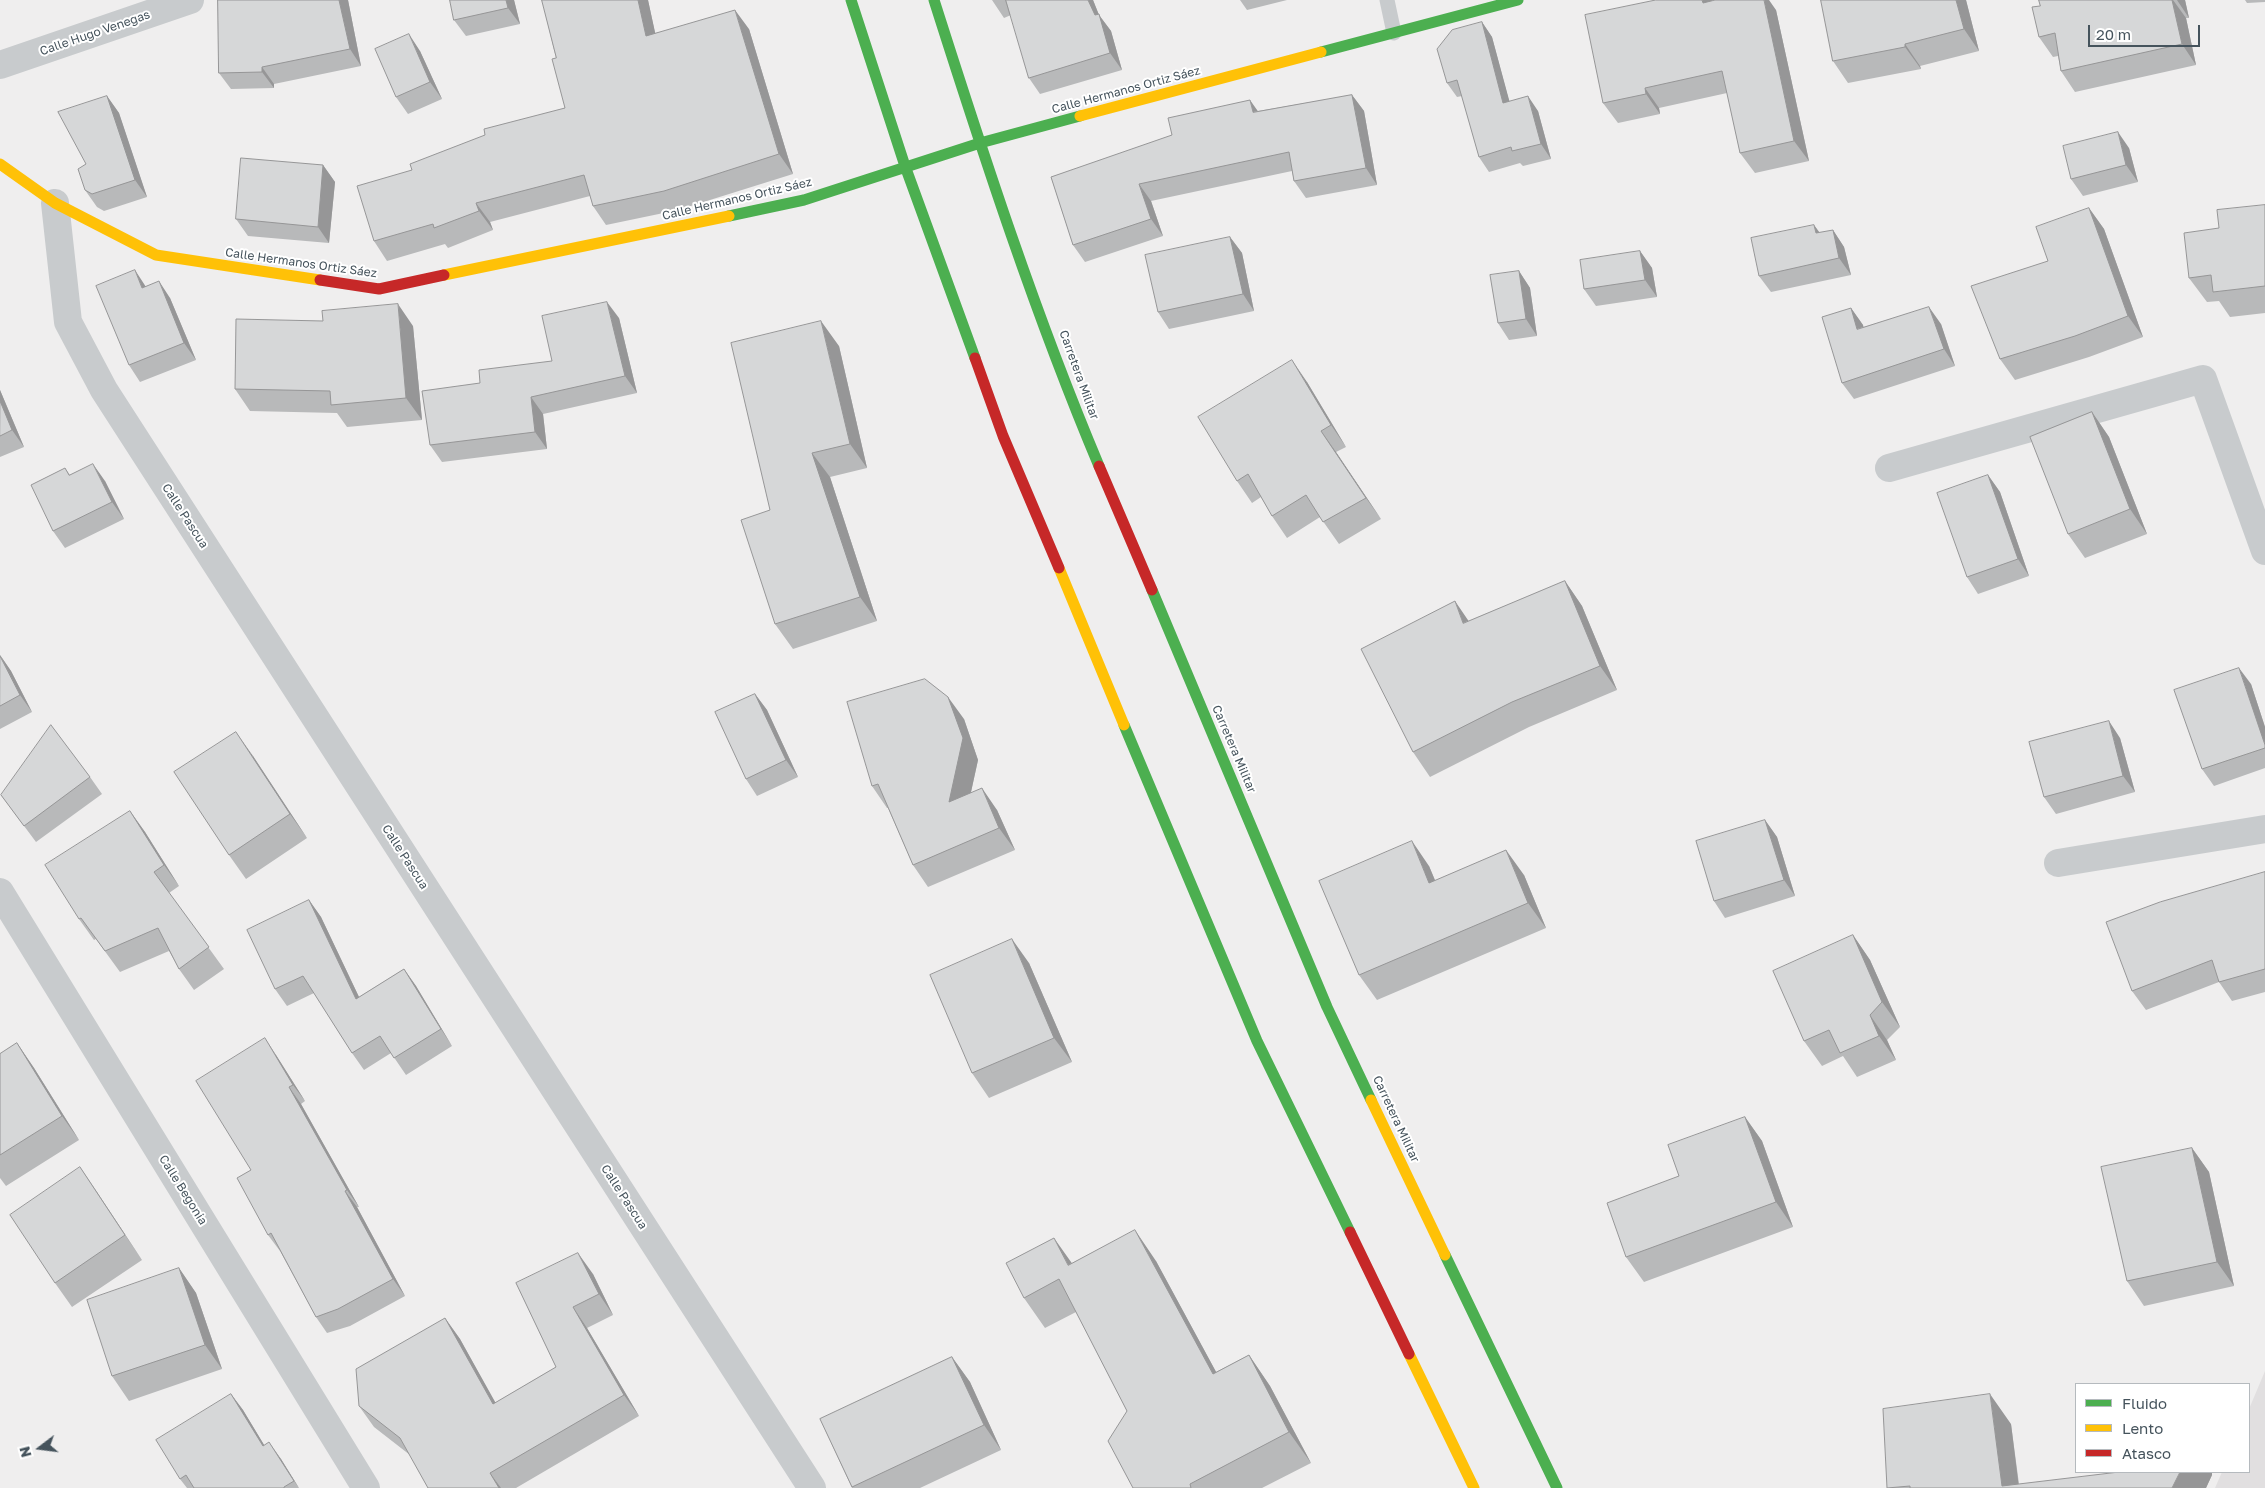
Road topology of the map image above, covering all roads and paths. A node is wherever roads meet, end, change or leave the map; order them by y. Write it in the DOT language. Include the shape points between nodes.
graph roads {
  1 [pos="190,0"];
  2 [pos="851,0"];
  3 [pos="934,0"];
  4 [pos="1387,0"];
  5 [pos="1518,0"];
  6 [pos="1394,33"];
  7 [pos="0,65"];
  8 [pos="980,142"];
  9 [pos="0,164"];
  10 [pos="905,166"];
  11 [pos="55,203"];
  12 [pos="1889,468"];
  13 [pos="2265,551"];
  14 [pos="2265,829"];
  15 [pos="2058,863"];
  16 [pos="0,892"];
  17 [pos="366,1488"];
  18 [pos="812,1488"];
  19 [pos="1474,1488"];
  20 [pos="1557,1488"];
  1 -- 7 [label="street, Calle Hugo Venegas"];
  2 -- 10 [label="main road"];
  3 -- 8 [label="main road, Carretera Militar"];
  4 -- 6 [label="lane"];
  5 -- 6 [label="main road, Calle Hermanos Ortiz Sáez"];
  6 -- 8 [label="main road, Calle Hermanos Ortiz Sáez"];
  8 -- 10 [label="main road, Calle Hermanos Ortiz Sáez"];
  8 -- 20 [label="main road, Carretera Militar" via="1075,408 1327,1006"];
  9 -- 11 [label="main road, Calle Hermanos Ortiz Sáez"];
  10 -- 11 [label="main road, Calle Hermanos Ortiz Sáez" via="804,200 379,289 156,256"];
  10 -- 19 [label="main road" via="1003,436 1257,1041"];
  11 -- 18 [label="street, Calle Pascua" via="68,322 104,390"];
  12 -- 13 [label="street" via="2203,379"];
  14 -- 15 [label="street"];
  16 -- 17 [label="street, Calle Begonia"];
}
